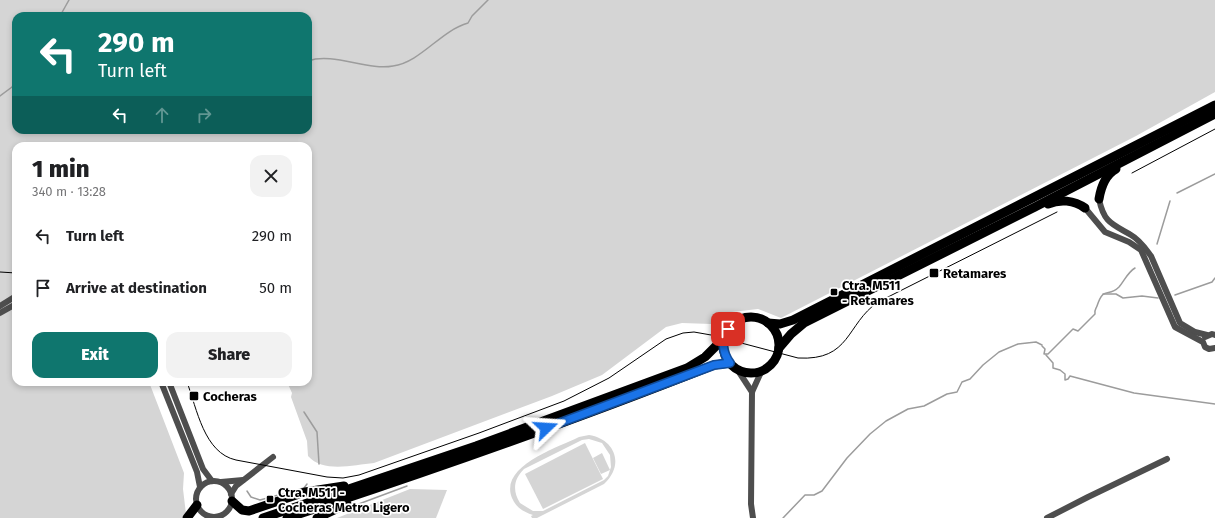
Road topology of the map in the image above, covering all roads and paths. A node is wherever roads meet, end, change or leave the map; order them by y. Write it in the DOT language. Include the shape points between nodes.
graph roads {
  1 [pos="1215,105"];
  2 [pos="1215,114"];
  3 [pos="1144,152"];
  4 [pos="1099,200"];
  5 [pos="1036,207"];
  6 [pos="1085,208"];
  7 [pos="12,298"];
  8 [pos="0,306"];
  9 [pos="12,306"];
  10 [pos="0,313"];
  11 [pos="768,323"];
  12 [pos="1177,325"];
  13 [pos="1207,335"];
  14 [pos="1215,335"];
  15 [pos="724,338"];
  16 [pos="1203,342"];
  17 [pos="779,348"];
  18 [pos="1215,348"];
  19 [pos="730,363"];
  20 [pos="737,369"];
  21 [pos="762,370"];
  22 [pos="163,386"];
  23 [pos="171,386"];
  24 [pos="752,392"];
  25 [pos="273,457"];
  26 [pos="1167,459"];
  27 [pos="408,478"];
  28 [pos="243,480"];
  29 [pos="373,480"];
  30 [pos="212,481"];
  31 [pos="221,482"];
  32 [pos="200,487"];
  33 [pos="231,497"];
  34 [pos="197,505"];
  35 [pos="226,515"];
  36 [pos="215,517"];
  37 [pos="188,518"];
  38 [pos="263,518"];
  39 [pos="287,518"];
  40 [pos="317,518"];
  41 [pos="753,518"];
  42 [pos="1047,518"];
  1 -- 11 [label="highway" via="793,320 780,324"];
  2 -- 3 [label="highway"];
  3 -- 4 [label="highway" via="1107,177"];
  3 -- 5 [label="highway"];
  4 -- 12 [label="street" via="1104,216 1111,224 1132,235 1151,256"];
  5 -- 6 [label="highway" via="1068,201"];
  5 -- 17 [label="highway" via="804,323"];
  6 -- 12 [label="street" via="1105,232 1141,250"];
  7 -- 8 [label="street"];
  9 -- 10 [label="street"];
  11 -- 15 [label="highway" via="756,317 742,318 730,326"];
  11 -- 17 [label="highway" via="777,334"];
  12 -- 13 [label="street"];
  12 -- 16 [label="street"];
  13 -- 14 [label="street"];
  13 -- 16 [label="street"];
  15 -- 19 [label="highway" via="724,351"];
  15 -- 29 [label="highway" via="705,357 687,368 476,446"];
  16 -- 18 [label="street" via="1205,347"];
  17 -- 21 [label="highway" via="774,361"];
  19 -- 20 [label="highway"];
  19 -- 27 [label="highway" via="714,365"];
  20 -- 21 [label="highway" via="750,372"];
  20 -- 24 [label="street"];
  21 -- 24 [label="street"];
  22 -- 32 [label="street" via="197,472"];
  23 -- 30 [label="street" via="203,469"];
  24 -- 41 [label="street"];
  25 -- 28 [label="street"];
  26 -- 42 [label="street"];
  27 -- 39 [label="highway"];
  27 -- 40 [label="highway"];
  28 -- 31 [label="street"];
  28 -- 33 [label="street" via="236,486"];
  29 -- 33 [label="highway" via="305,492 252,511 242,510"];
  29 -- 38 [label="highway"];
  30 -- 31 [label="street"];
  30 -- 32 [label="street"];
  31 -- 33 [label="street" via="225,484"];
  32 -- 34 [label="street" via="196,496"];
  33 -- 35 [label="street"];
  34 -- 36 [label="street" via="204,513"];
  34 -- 37 [label="highway"];
  35 -- 36 [label="street"];
}
